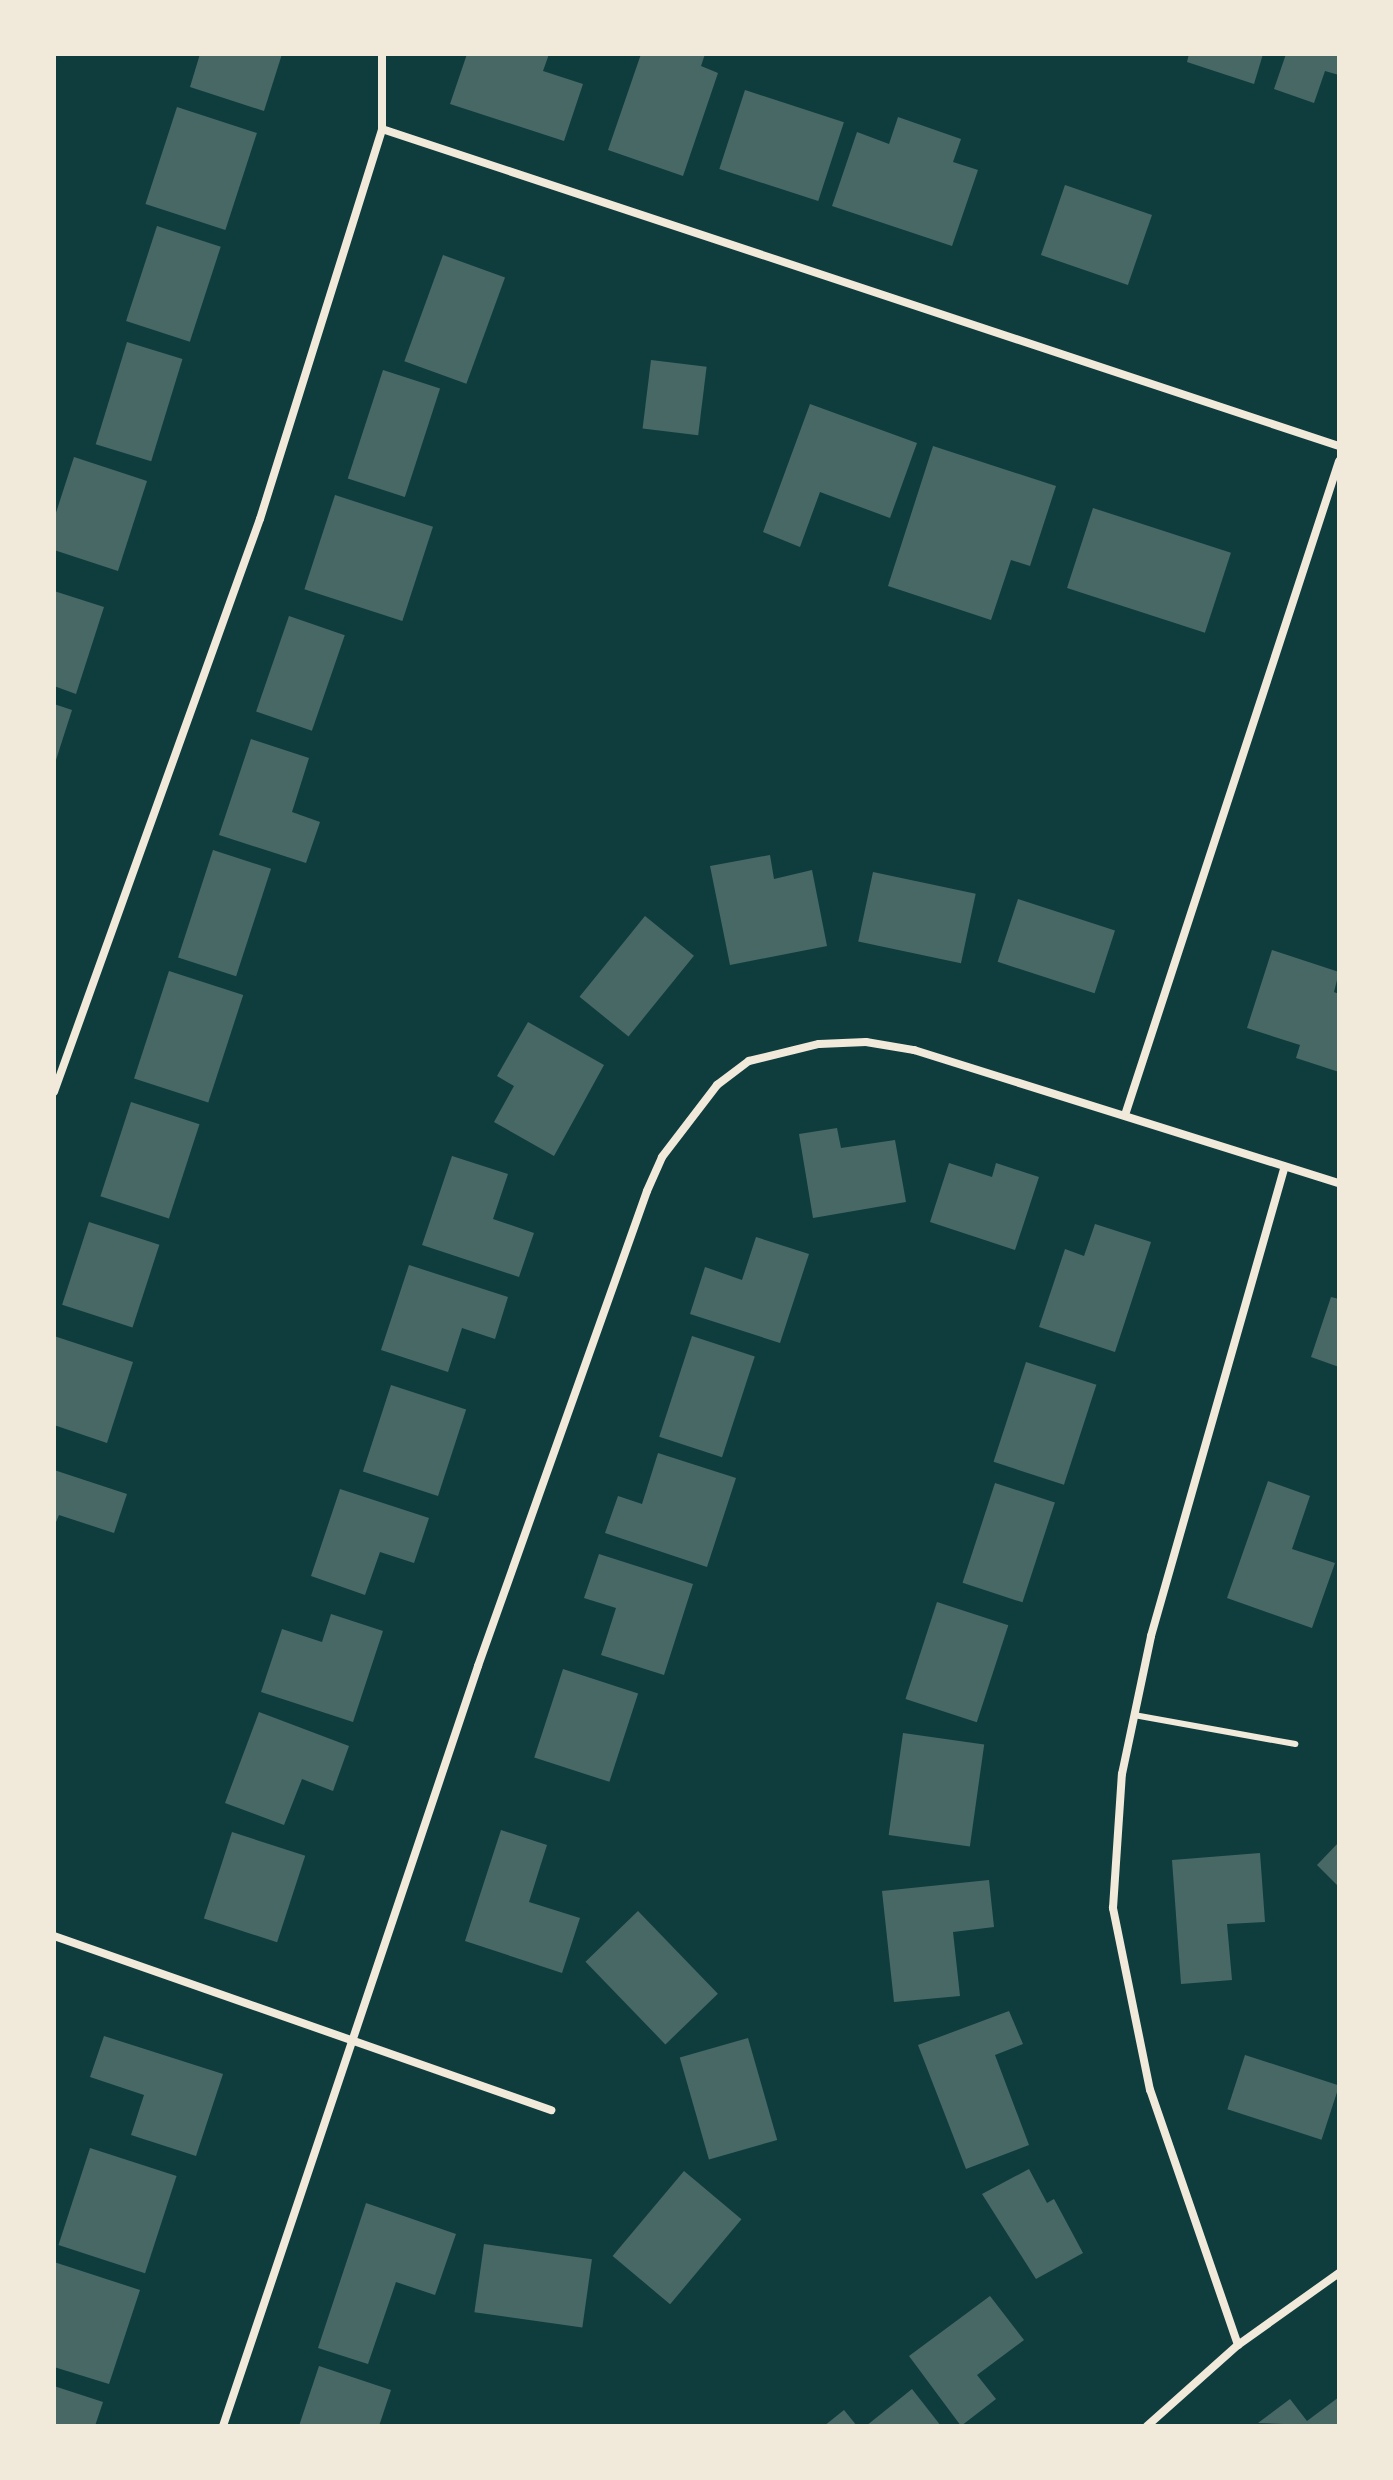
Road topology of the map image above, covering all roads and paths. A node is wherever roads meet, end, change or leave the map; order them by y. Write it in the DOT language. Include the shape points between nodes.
graph roads {
  1 [pos="382,54"];
  2 [pos="382,129"];
  3 [pos="1339,446"];
  4 [pos="1339,461"];
  5 [pos="54,1092"];
  6 [pos="1125,1115"];
  7 [pos="1285,1167"];
  8 [pos="1339,1183"];
  9 [pos="1134,1715"];
  10 [pos="1295,1744"];
  11 [pos="54,1936"];
  12 [pos="354,2038"];
  13 [pos="551,2110"];
  14 [pos="1339,2273"];
  15 [pos="1238,2345"];
  16 [pos="223,2426"];
  17 [pos="1147,2426"];
  1 -- 2 [label="street"];
  2 -- 3 [label="street"];
  2 -- 5 [label="street" via="260,519"];
  4 -- 6 [label="street"];
  6 -- 7 [label="street"];
  6 -- 12 [label="street" via="969,1064 866,1042 819,1044 749,1061 717,1085 690,1116 647,1191 478,1666"];
  7 -- 8 [label="street"];
  7 -- 9 [label="street" via="1151,1636"];
  9 -- 10 [label="lane"];
  9 -- 15 [label="street" via="1122,1774 1113,1908 1150,2090"];
  11 -- 12 [label="street"];
  12 -- 13 [label="street"];
  12 -- 16 [label="street"];
  14 -- 15 [label="street"];
  15 -- 17 [label="street"];
}
